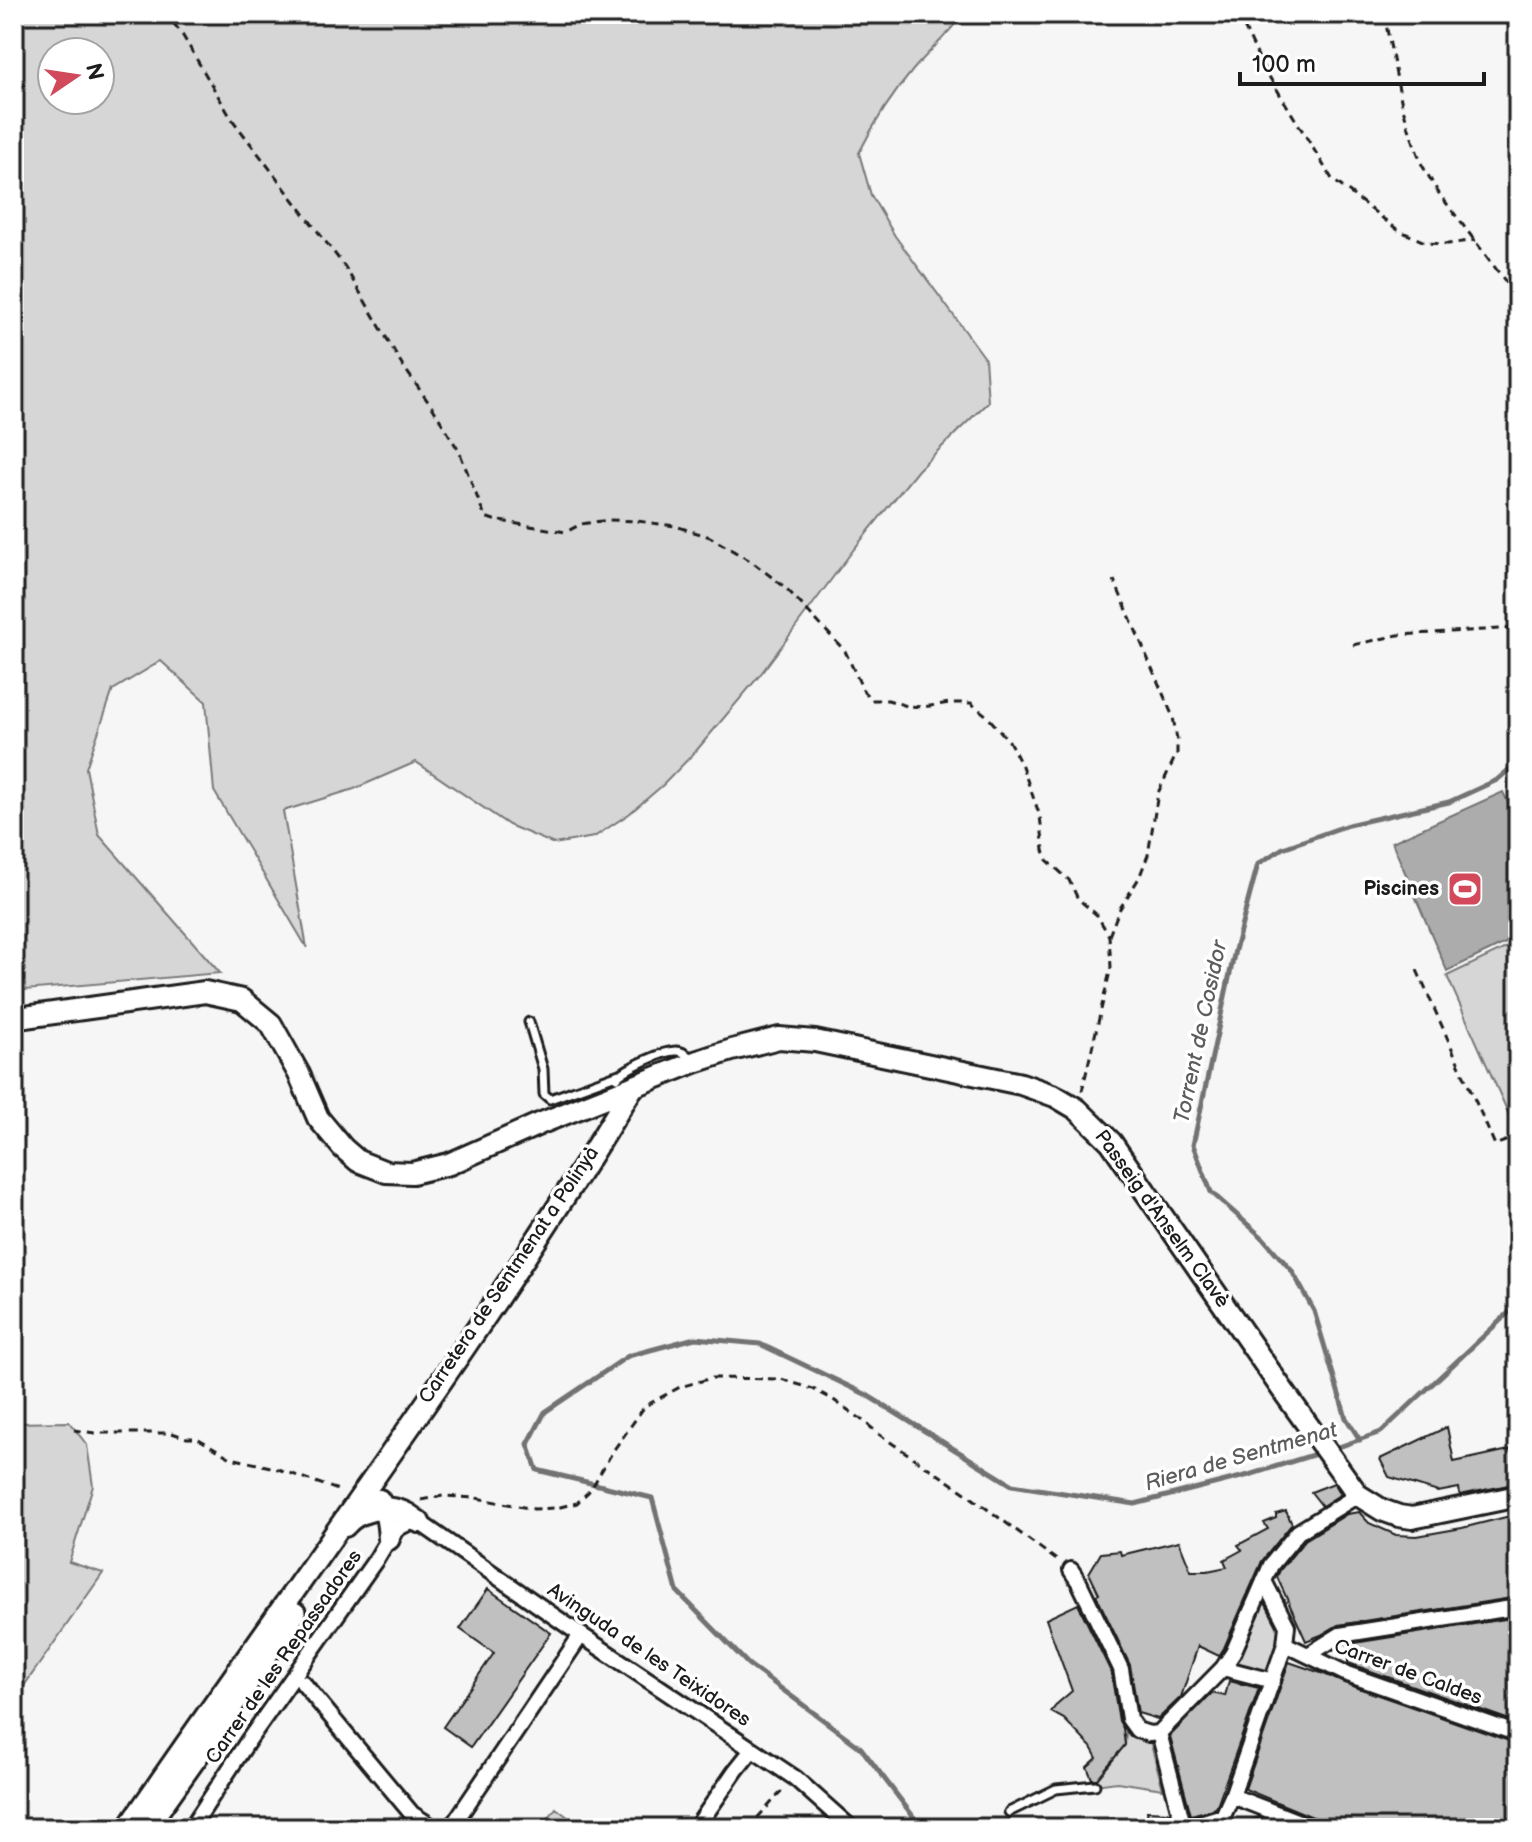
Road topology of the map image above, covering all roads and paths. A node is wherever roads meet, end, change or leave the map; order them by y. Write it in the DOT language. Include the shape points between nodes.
graph roads {
  1 [pos="164,14"];
  2 [pos="1238,14"];
  3 [pos="1384,14"];
  4 [pos="1476,240"];
  5 [pos="1518,298"];
  6 [pos="1114,580"];
  7 [pos="1518,628"];
  8 [pos="1353,645"];
  9 [pos="1109,936"];
  10 [pos="1417,970"];
  11 [pos="14,1017"];
  12 [pos="529,1022"];
  13 [pos="622,1085"];
  14 [pos="1077,1109"];
  15 [pos="1518,1136"];
  16 [pos="74,1430"];
  17 [pos="366,1493"];
  18 [pos="1358,1495"];
  19 [pos="1518,1496"];
  20 [pos="402,1514"];
  21 [pos="357,1516"];
  22 [pos="389,1539"];
  23 [pos="326,1544"];
  24 [pos="1071,1570"];
  25 [pos="1264,1581"];
  26 [pos="1518,1607"];
  27 [pos="581,1635"];
  28 [pos="1285,1644"];
  29 [pos="1308,1655"];
  30 [pos="1223,1668"];
  31 [pos="1273,1681"];
  32 [pos="303,1683"];
  33 [pos="1159,1733"];
  34 [pos="1518,1734"];
  35 [pos="752,1750"];
  36 [pos="795,1778"];
  37 [pos="1095,1785"];
  38 [pos="1232,1796"];
  39 [pos="1009,1812"];
  40 [pos="128,1828"];
  41 [pos="146,1828"];
  42 [pos="191,1828"];
  43 [pos="434,1828"];
  44 [pos="451,1828"];
  45 [pos="696,1828"];
  46 [pos="748,1828"];
  47 [pos="851,1828"];
  48 [pos="1184,1828"];
  49 [pos="1314,1828"];
  1 -- 9 [label="path" via="183,36 231,118 345,267 459,451 485,517 566,532 581,524 637,521 710,537 786,588 845,651 872,700 923,707 971,703 1009,741 1022,766 1040,816 1047,860 1069,880"];
  2 -- 4 [label="path" via="1262,65 1332,179 1398,230 1427,243"];
  3 -- 4 [label="path" via="1402,105 1422,165"];
  4 -- 5 [label="path"];
  6 -- 9 [label="path" via="1173,717 1177,753 1158,793 1148,855"];
  7 -- 8 [label="path" via="1398,635"];
  9 -- 14 [label="path" via="1111,967"];
  10 -- 15 [label="path" via="1495,1145"];
  11 -- 13 [label="main road, Passeig d'Anselm Clavè" via="205,992 242,1000 271,1024 318,1118 343,1148 358,1161 386,1172 412,1173 449,1164"];
  12 -- 13 [label="lane" via="543,1069 544,1094 550,1099"];
  13 -- 14 [label="main road, Passeig d'Anselm Clavè" via="770,1039 815,1041 1021,1084"];
  13 -- 17 [label="main road, Carretera de Sentmenat a Polinyà" via="551,1219"];
  14 -- 18 [label="main road, Passeig d'Anselm Clavè" via="1111,1142"];
  16 -- 17 [label="path" via="197,1438 231,1458 329,1488"];
  17 -- 20 [label="main road"];
  17 -- 21 [label="main road, Carretera de Sentmenat a Polinyà"];
  17 -- 23 [label="main road, Carretera de Sentmenat a Polinyà"];
  18 -- 19 [label="main road, Passeig d'Anselm Clavè" via="1382,1510 1412,1518"];
  18 -- 25 [label="street" via="1298,1532"];
  20 -- 21 [label="main road" via="373,1510"];
  20 -- 22 [label="street, Carrer de les Repassadores" via="404,1523"];
  20 -- 22 [label="main road" via="388,1524"];
  20 -- 24 [label="path" via="410,1502 443,1496 534,1509 577,1503 645,1406 680,1387 712,1378 781,1379 832,1399"];
  20 -- 27 [label="street, Avinguda de les Teixidores"];
  21 -- 23 [label="main road"];
  21 -- 41 [label="main road, Carretera de Sentmenat a Polinyà"];
  22 -- 42 [label="street, Carrer de les Repassadores"];
  23 -- 40 [label="main road, Carretera de Sentmenat a Polinyà"];
  24 -- 33 [label="street" via="1121,1669 1129,1719"];
  25 -- 28 [label="street" via="1287,1626"];
  25 -- 30 [label="street"];
  26 -- 29 [label="street" via="1340,1635"];
  27 -- 35 [label="street, Avinguda de les Teixidores"];
  27 -- 44 [label="street"];
  28 -- 29 [label="street, Carrer de Caldes"];
  28 -- 31 [label="street"];
  29 -- 34 [label="street, Carrer de Caldes" via="1347,1674"];
  30 -- 31 [label="street"];
  30 -- 33 [label="street"];
  31 -- 38 [label="street"];
  32 -- 43 [label="street" via="412,1814"];
  33 -- 48 [label="street"];
  35 -- 36 [label="street, Avinguda de les Teixidores"];
  35 -- 45 [label="street"];
  36 -- 46 [label="path"];
  36 -- 47 [label="street, Avinguda de les Teixidores"];
  37 -- 39 [label="lane" via="1056,1789"];
  38 -- 48 [label="street" via="1223,1816"];
  38 -- 49 [label="street"];
}
